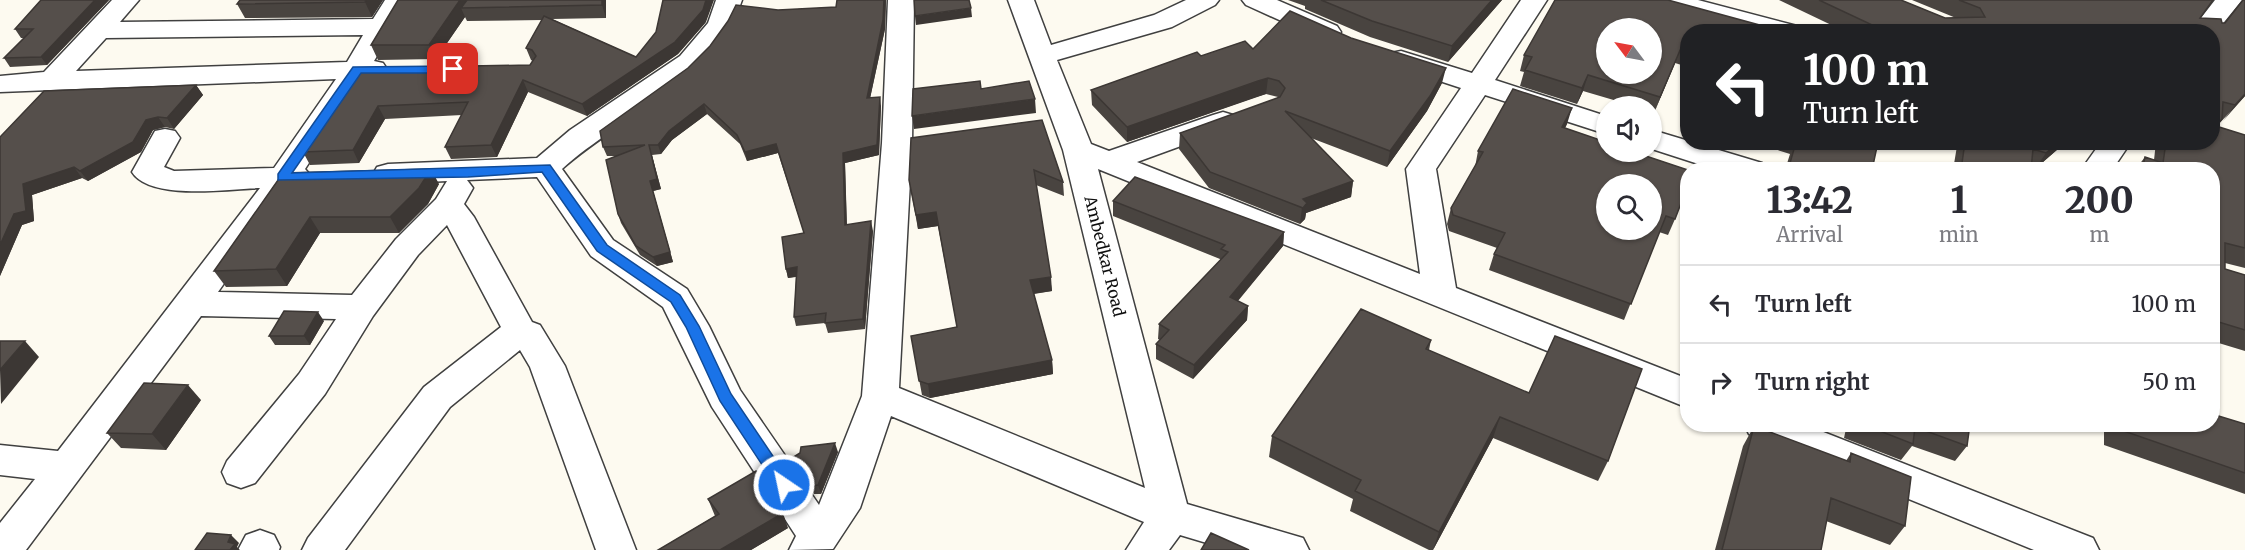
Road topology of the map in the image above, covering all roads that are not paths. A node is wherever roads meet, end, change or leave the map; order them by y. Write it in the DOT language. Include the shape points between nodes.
graph roads {
  1 [pos="126,0"];
  2 [pos="729,0"];
  3 [pos="902,0"];
  4 [pos="1021,0"];
  5 [pos="1206,0"];
  6 [pos="1255,0"];
  7 [pos="1534,0"];
  8 [pos="1668,0"];
  9 [pos="2219,2"];
  10 [pos="390,13"];
  11 [pos="1758,24"];
  12 [pos="2207,24"];
  13 [pos="99,30"];
  14 [pos="1348,40"];
  15 [pos="1380,52"];
  16 [pos="1042,56"];
  17 [pos="357,69"];
  18 [pos="393,69"];
  19 [pos="52,80"];
  20 [pos="0,84"];
  21 [pos="1478,85"];
  22 [pos="1246,112"];
  23 [pos="1596,122"];
  24 [pos="1063,131"];
  25 [pos="165,138"];
  26 [pos="1662,142"];
  27 [pos="1680,148"];
  28 [pos="1687,150"];
  29 [pos="1109,162"];
  30 [pos="1725,162"];
  31 [pos="545,167"];
  32 [pos="468,172"];
  33 [pos="364,175"];
  34 [pos="329,176"];
  35 [pos="282,177"];
  36 [pos="447,206"];
  37 [pos="1440,295"];
  38 [pos="194,304"];
  39 [pos="361,307"];
  40 [pos="520,331"];
  41 [pos="1680,391"];
  42 [pos="880,396"];
  43 [pos="1782,432"];
  44 [pos="0,460"];
  45 [pos="66,467"];
  46 [pos="242,472"];
  47 [pos="1171,516"];
  48 [pos="814,544"];
  49 [pos="3,550"];
  50 [pos="322,550"];
  51 [pos="616,550"];
  52 [pos="1146,550"];
  53 [pos="1289,550"];
  54 [pos="2079,550"];
  1 -- 13 [label="street"];
  2 -- 31 [label="street" via="726,17 710,41 671,75 579,137"];
  3 -- 42 [label="street" via="909,142"];
  4 -- 16 [label="street, Ambedkar Road"];
  5 -- 16 [label="street" via="1163,21"];
  6 -- 14 [label="street"];
  7 -- 21 [label="street"];
  8 -- 11 [label="street"];
  9 -- 12 [label="street"];
  10 -- 13 [label="street"];
  10 -- 17 [label="street"];
  13 -- 19 [label="street"];
  15 -- 21 [label="street"];
  16 -- 24 [label="street, Ambedkar Road"];
  17 -- 18 [label="street"];
  17 -- 19 [label="street"];
  17 -- 35 [label="street"];
  19 -- 20 [label="street"];
  21 -- 23 [label="street"];
  21 -- 37 [label="street" via="1421,169"];
  22 -- 29 [label="street"];
  24 -- 29 [label="street"];
  24 -- 47 [label="street, Ambedkar Road"];
  25 -- 35 [label="street" via="147,172 172,181"];
  26 -- 27 [label="street"];
  28 -- 30 [label="street"];
  29 -- 37 [label="street"];
  31 -- 32 [label="street"];
  31 -- 48 [label="street" via="602,248 675,298 725,397"];
  32 -- 33 [label="street"];
  32 -- 36 [label="street"];
  34 -- 35 [label="street"];
  35 -- 38 [label="street"];
  36 -- 39 [label="street" via="407,247"];
  36 -- 40 [label="street" via="458,217"];
  37 -- 41 [label="street"];
  38 -- 39 [label="street"];
  38 -- 45 [label="street"];
  39 -- 46 [label="street" via="312,384"];
  40 -- 50 [label="street" via="437,397"];
  40 -- 51 [label="street" via="528,334 547,366"];
  42 -- 47 [label="street"];
  42 -- 48 [label="street" via="840,508"];
  43 -- 54 [label="street"];
  44 -- 45 [label="street"];
  45 -- 49 [label="street"];
  47 -- 52 [label="street"];
  47 -- 53 [label="street"];
}
